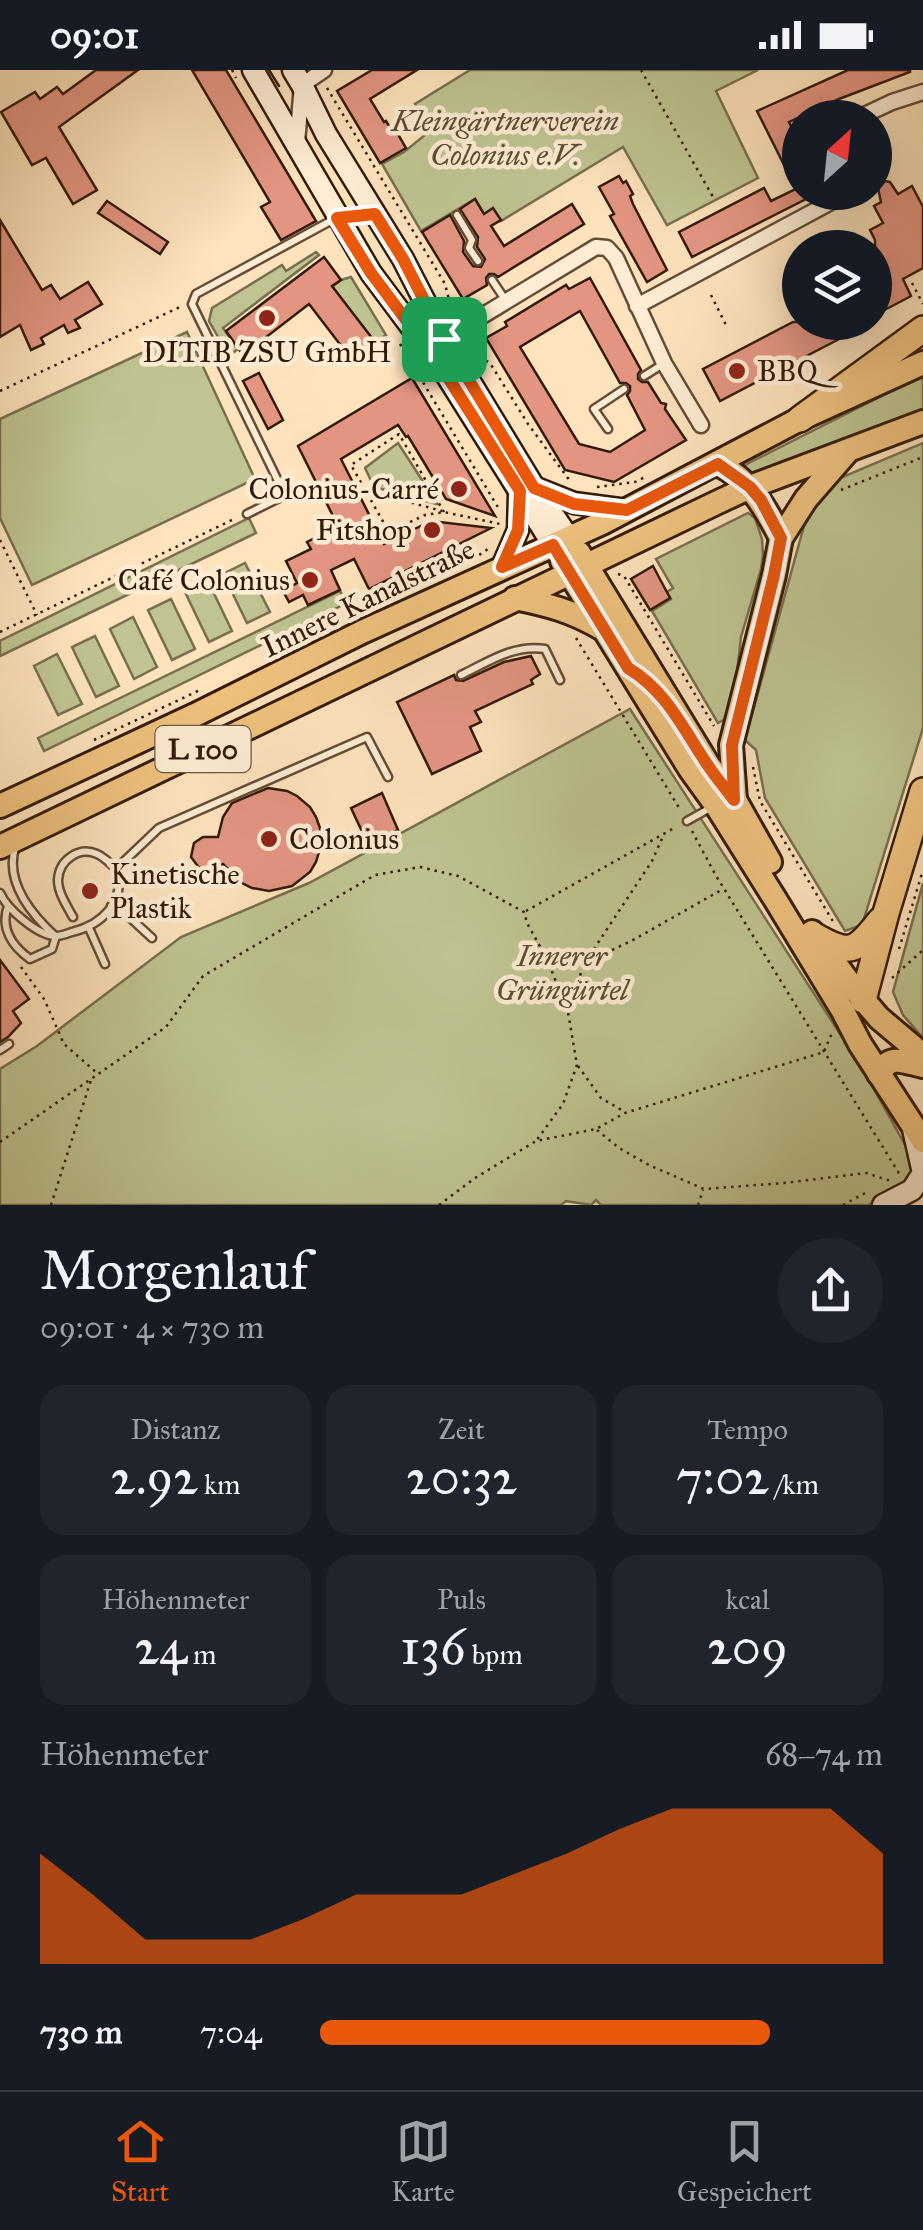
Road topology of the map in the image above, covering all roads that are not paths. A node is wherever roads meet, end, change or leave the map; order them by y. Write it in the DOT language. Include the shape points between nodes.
graph roads {
  1 [pos="254,70"];
  2 [pos="309,75"];
  3 [pos="923,92"];
  4 [pos="892,102"];
  5 [pos="297,143"];
  6 [pos="816,210"];
  7 [pos="375,214"];
  8 [pos="457,215"];
  9 [pos="337,218"];
  10 [pos="403,259"];
  11 [pos="478,261"];
  12 [pos="371,273"];
  13 [pos="492,280"];
  14 [pos="506,302"];
  15 [pos="636,306"];
  16 [pos="923,328"];
  17 [pos="451,335"];
  18 [pos="664,363"];
  19 [pos="923,364"];
  20 [pos="644,376"];
  21 [pos="624,389"];
  22 [pos="800,419"];
  23 [pos="923,422"];
  24 [pos="701,426"];
  25 [pos="608,429"];
  26 [pos="849,451"];
  27 [pos="718,464"];
  28 [pos="750,487"];
  29 [pos="527,489"];
  30 [pos="627,510"];
  31 [pos="247,514"];
  32 [pos="781,538"];
  33 [pos="561,541"];
  34 [pos="502,567"];
  35 [pos="578,569"];
  36 [pos="516,598"];
  37 [pos="603,630"];
  38 [pos="628,668"];
  39 [pos="461,675"];
  40 [pos="560,680"];
  41 [pos="678,716"];
  42 [pos="388,777"];
  43 [pos="923,791"];
  44 [pos="9,802"];
  45 [pos="725,802"];
  46 [pos="0,817"];
  47 [pos="687,821"];
  48 [pos="22,836"];
  49 [pos="0,847"];
  50 [pos="116,869"];
  51 [pos="0,894"];
  52 [pos="8,906"];
  53 [pos="111,906"];
  54 [pos="886,914"];
  55 [pos="73,917"];
  56 [pos="89,928"];
  57 [pos="56,936"];
  58 [pos="815,936"];
  59 [pos="152,938"];
  60 [pos="105,964"];
  61 [pos="863,1000"];
  62 [pos="10,1044"];
  63 [pos="860,1044"];
  64 [pos="0,1050"];
  65 [pos="923,1055"];
  66 [pos="923,1066"];
  67 [pos="879,1074"];
  68 [pos="917,1131"];
  69 [pos="878,1197"];
  1 -- 5 [label="main road"];
  2 -- 5 [label="street"];
  2 -- 7 [label="main road" via="326,134"];
  3 -- 4 [label="street"];
  5 -- 9 [label="main road"];
  6 -- 15 [label="street"];
  7 -- 9 [label="main road"];
  7 -- 10 [label="main road"];
  8 -- 11 [label="lane"];
  9 -- 12 [label="main road"];
  9 -- 31 [label="lane" via="196,294 192,304 280,485 279,498"];
  10 -- 12 [label="main road" via="383,258"];
  10 -- 17 [label="main road"];
  12 -- 29 [label="main road"];
  13 -- 14 [label="lane"];
  14 -- 15 [label="street" via="596,247 616,258"];
  14 -- 17 [label="street"];
  15 -- 18 [label="street"];
  16 -- 22 [label="highway, L 100"];
  17 -- 29 [label="main road"];
  18 -- 20 [label="lane"];
  18 -- 24 [label="street"];
  19 -- 22 [label="main road, Innere Kanalstraße / L 100"];
  21 -- 25 [label="lane" via="594,409"];
  22 -- 27 [label="main road, Innere Kanalstraße / L 100"];
  23 -- 26 [label="main road, L 100"];
  26 -- 28 [label="main road, L 100"];
  26 -- 32 [label="main road"];
  27 -- 28 [label="main road"];
  27 -- 30 [label="main road, Innere Kanalstraße / L 100"];
  28 -- 32 [label="main road"];
  28 -- 35 [label="main road, L 100"];
  29 -- 30 [label="main road" via="574,504"];
  29 -- 33 [label="main road"];
  29 -- 34 [label="main road"];
  30 -- 33 [label="main road, Innere Kanalstraße / L 100"];
  32 -- 45 [label="main road" via="728,744"];
  33 -- 34 [label="main road, Innere Kanalstraße / L 100"];
  33 -- 35 [label="main road"];
  34 -- 44 [label="main road, Innere Kanalstraße / L 100"];
  35 -- 36 [label="main road, L 100"];
  35 -- 37 [label="main road"];
  35 -- 41 [label="main road"];
  36 -- 37 [label="main road" via="556,606"];
  36 -- 48 [label="main road, L 100"];
  37 -- 38 [label="main road"];
  38 -- 41 [label="lane"];
  38 -- 45 [label="main road" via="690,769"];
  39 -- 40 [label="lane" via="530,647 545,649"];
  41 -- 45 [label="main road"];
  42 -- 50 [label="lane" via="367,737 159,828"];
  43 -- 54 [label="highway"];
  44 -- 46 [label="main road"];
  45 -- 47 [label="lane"];
  45 -- 58 [label="main road"];
  45 -- 63 [label="main road"];
  48 -- 49 [label="main road, L 100"];
  48 -- 57 [label="lane" via="13,850 13,880"];
  50 -- 53 [label="lane" via="120,887"];
  50 -- 55 [label="lane" via="95,852 69,856 58,886"];
  51 -- 52 [label="lane"];
  52 -- 57 [label="lane" via="40,932"];
  52 -- 57 [label="lane" via="5,931 30,959 52,950"];
  53 -- 56 [label="lane"];
  53 -- 59 [label="lane"];
  54 -- 58 [label="highway" via="850,950"];
  54 -- 61 [label="highway"];
  56 -- 57 [label="lane"];
  56 -- 60 [label="lane"];
  58 -- 61 [label="main road"];
  61 -- 63 [label="main road"];
  61 -- 65 [label="main road"];
  62 -- 64 [label="lane"];
  63 -- 67 [label="main road"];
  66 -- 67 [label="main road" via="894,1060"];
  67 -- 68 [label="main road"];
  68 -- 69 [label="main road" via="923,1172 912,1190"];
}
